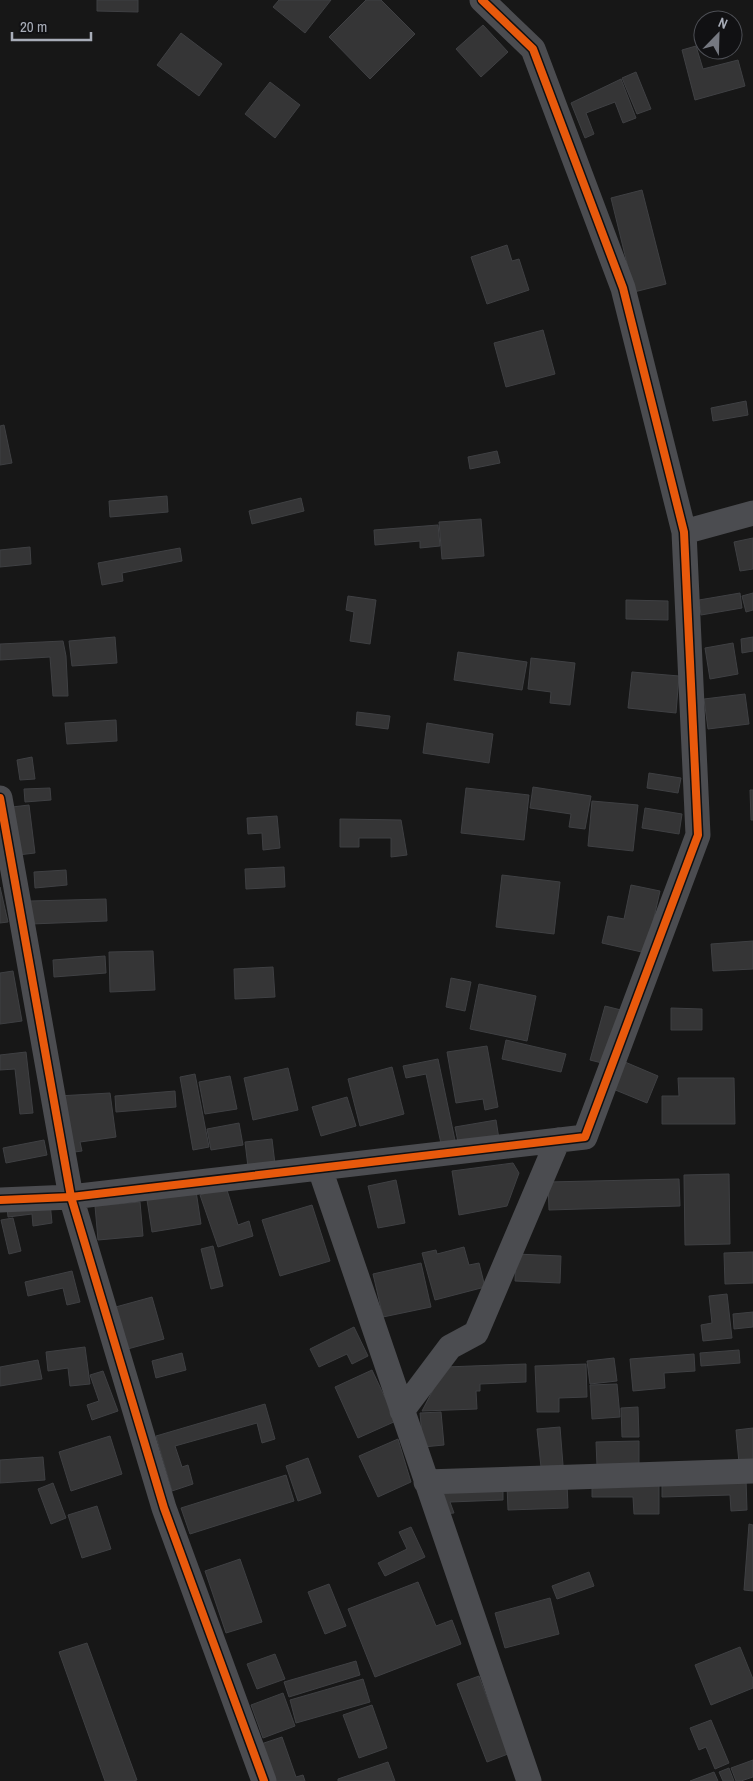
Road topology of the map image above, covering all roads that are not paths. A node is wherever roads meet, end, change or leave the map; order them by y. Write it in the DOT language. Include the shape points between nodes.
graph roads {
  1 [pos="482,0"];
  2 [pos="753,513"];
  3 [pos="684,532"];
  4 [pos="0,798"];
  5 [pos="558,1140"];
  6 [pos="320,1169"];
  7 [pos="71,1197"];
  8 [pos="0,1200"];
  9 [pos="402,1411"];
  10 [pos="753,1471"];
  11 [pos="426,1482"];
  12 [pos="264,1781"];
  13 [pos="529,1781"];
  1 -- 3 [label="street" via="533,49 623,288"];
  2 -- 3 [label="street"];
  3 -- 5 [label="street" via="698,835 585,1137"];
  4 -- 7 [label="street"];
  5 -- 6 [label="street"];
  5 -- 9 [label="street" via="476,1333 450,1348"];
  6 -- 7 [label="street"];
  6 -- 9 [label="street"];
  7 -- 8 [label="street"];
  7 -- 12 [label="street" via="164,1508"];
  9 -- 11 [label="street"];
  10 -- 11 [label="street"];
  11 -- 13 [label="street"];
}
